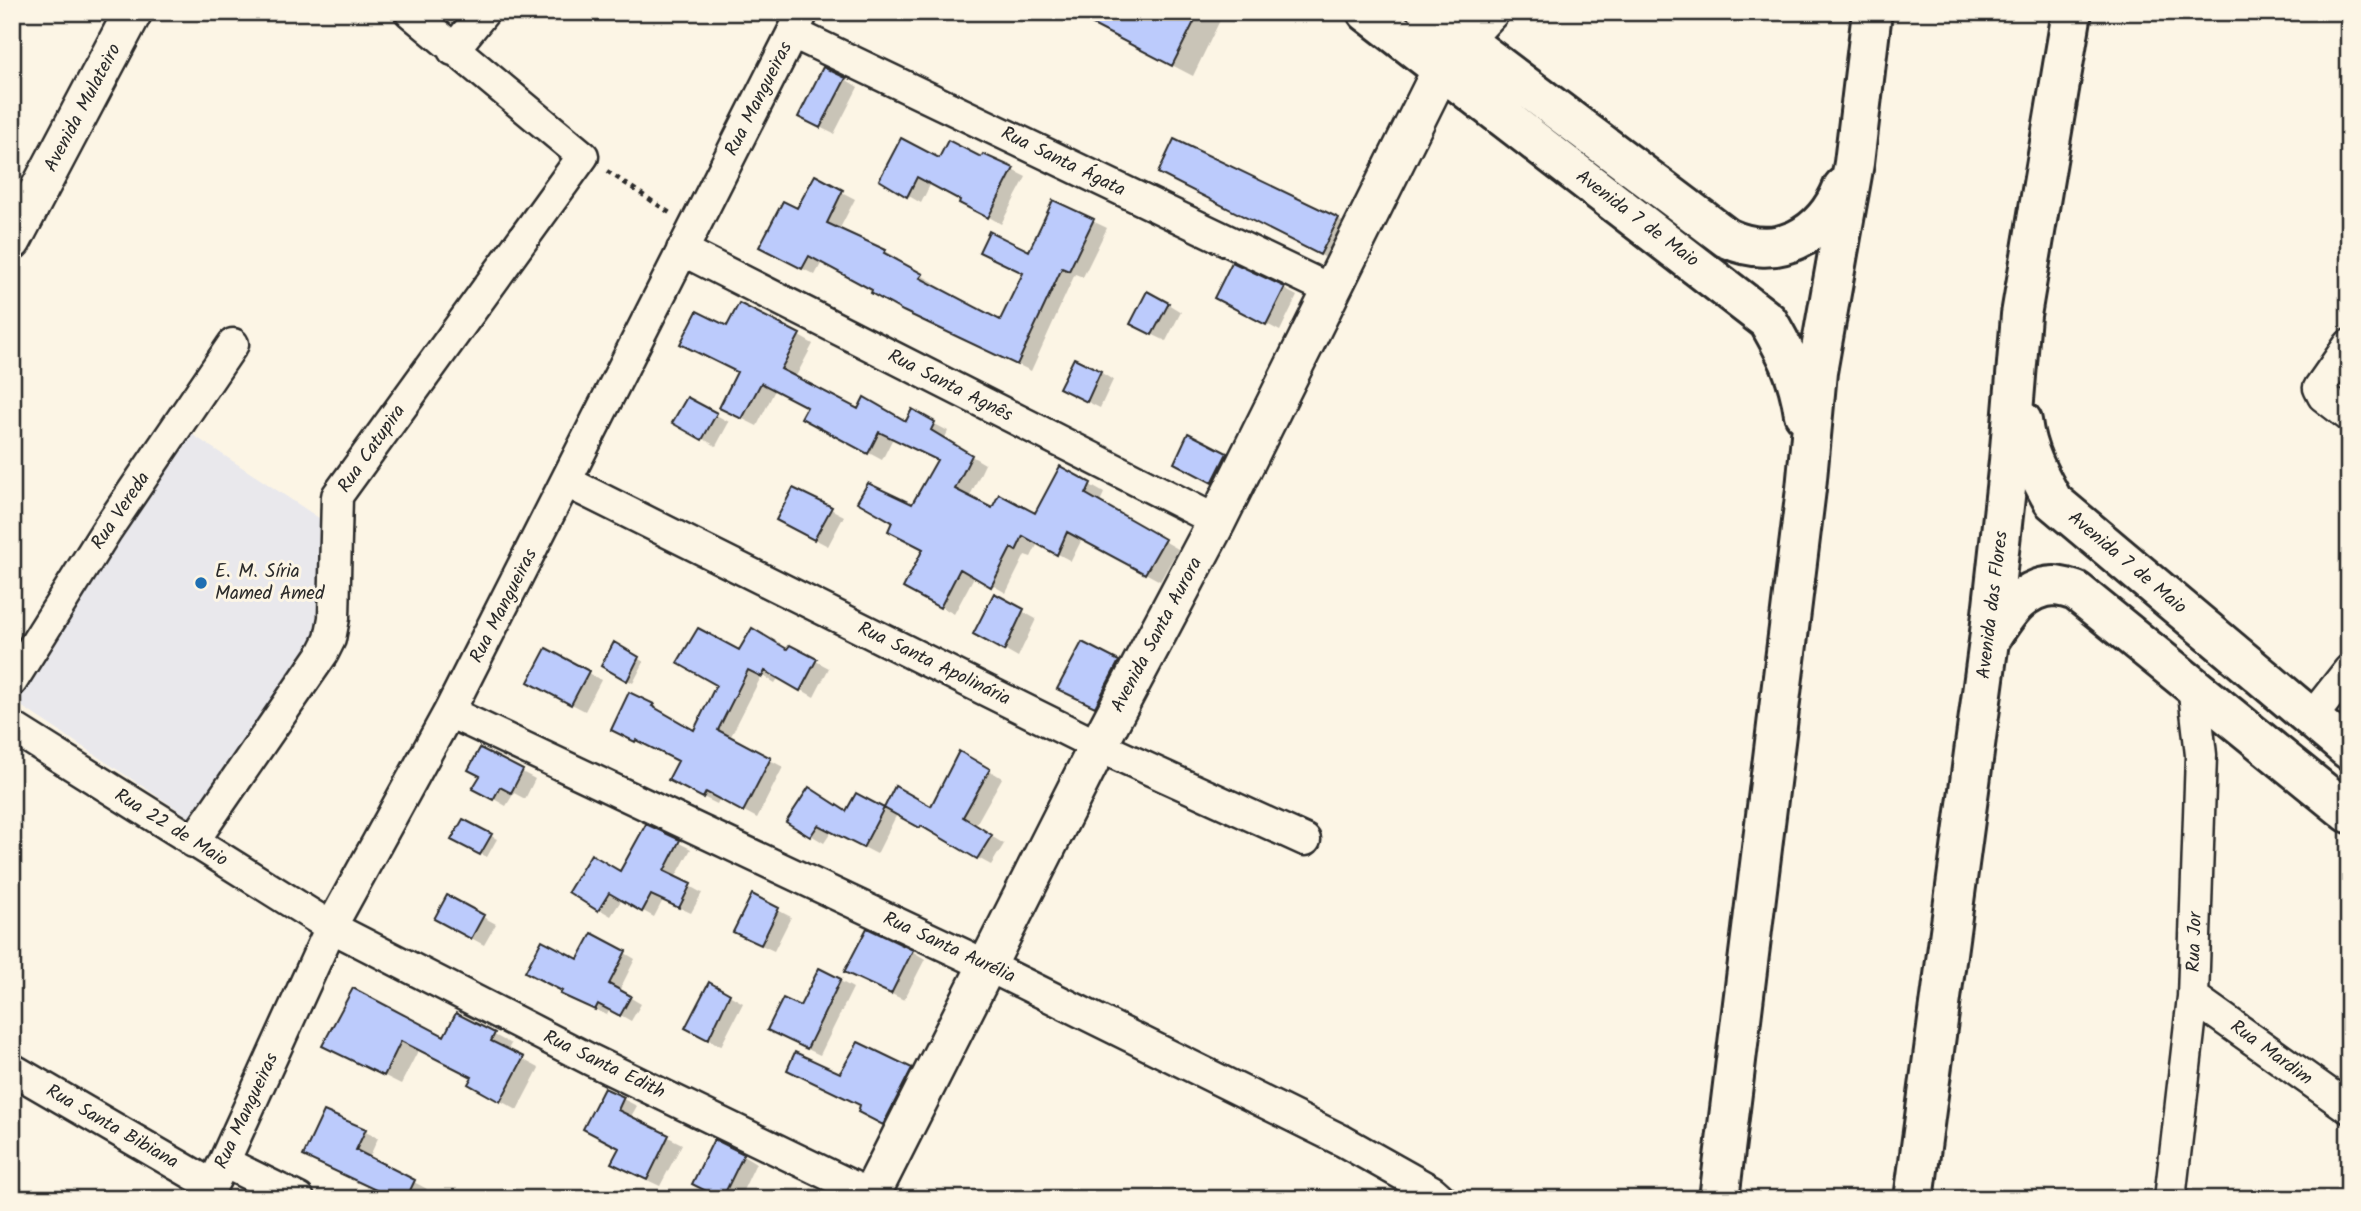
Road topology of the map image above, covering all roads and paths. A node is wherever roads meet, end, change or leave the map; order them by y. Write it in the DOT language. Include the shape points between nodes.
graph roads {
  1 [pos="133,12"];
  2 [pos="410,12"];
  3 [pos="484,12"];
  4 [pos="1367,12"];
  5 [pos="1427,12"];
  6 [pos="1494,12"];
  7 [pos="1872,12"];
  8 [pos="2072,12"];
  9 [pos="798,22"];
  10 [pos="453,50"];
  11 [pos="1453,56"];
  12 [pos="583,156"];
  13 [pos="1854,163"];
  14 [pos="688,239"];
  15 [pos="12,241"];
  16 [pos="1333,291"];
  17 [pos="2021,314"];
  18 [pos="233,344"];
  19 [pos="2349,345"];
  20 [pos="2349,416"];
  21 [pos="567,482"];
  22 [pos="1806,489"];
  23 [pos="1217,521"];
  24 [pos="1989,640"];
  25 [pos="2349,670"];
  26 [pos="12,681"];
  27 [pos="2193,684"];
  28 [pos="449,712"];
  29 [pos="2312,717"];
  30 [pos="12,727"];
  31 [pos="1098,746"];
  32 [pos="2349,750"];
  33 [pos="2349,813"];
  34 [pos="1304,840"];
  35 [pos="193,842"];
  36 [pos="331,927"];
  37 [pos="988,966"];
  38 [pos="2193,997"];
  39 [pos="12,1069"];
  40 [pos="2349,1108"];
  41 [pos="214,1182"];
  42 [pos="1433,1196"];
  43 [pos="873,1197"];
  44 [pos="2173,1197"];
  45 [pos="299,1199"];
  46 [pos="1719,1199"];
  47 [pos="1914,1199"];
  1 -- 15 [label="street, Avenida Mulateiro"];
  2 -- 10 [label="street"];
  3 -- 10 [label="street"];
  4 -- 11 [label="main road, Avenida 7 de Maio"];
  5 -- 11 [label="main road, Avenida 7 de Maio"];
  6 -- 11 [label="street"];
  7 -- 13 [label="main road"];
  8 -- 17 [label="main road, Avenida das Flores"];
  9 -- 14 [label="street, Rua Mangueiras"];
  9 -- 16 [label="street, Rua Santa Ágata"];
  10 -- 12 [label="street"];
  11 -- 13 [label="main road, Avenida 7 de Maio" via="1744,246 1786,244 1819,226"];
  11 -- 16 [label="street, Avenida Santa Aurora" via="1379,192"];
  11 -- 22 [label="main road, Avenida 7 de Maio" via="1768,321 1800,385"];
  12 -- 14 [label="path"];
  12 -- 35 [label="street, Rua Catupira" via="337,496 330,639"];
  13 -- 22 [label="main road" via="1817,372"];
  14 -- 21 [label="street, Rua Mangueiras"];
  14 -- 23 [label="street, Rua Santa Agnês"];
  16 -- 23 [label="street, Avenida Santa Aurora"];
  17 -- 24 [label="main road, Avenida das Flores"];
  17 -- 29 [label="main road, Avenida 7 de Maio" via="2024,439 2053,501"];
  18 -- 26 [label="street, Rua Vereda" via="106,531"];
  19 -- 20 [label="street" via="2319,388"];
  21 -- 28 [label="street, Rua Mangueiras"];
  21 -- 31 [label="street, Rua Santa Apolinária"];
  22 -- 46 [label="main road"];
  23 -- 31 [label="street, Avenida Santa Aurora"];
  24 -- 27 [label="main road" via="2011,607 2031,592 2054,586 2076,591"];
  24 -- 47 [label="main road, Avenida das Flores"];
  25 -- 29 [label="street"];
  27 -- 33 [label="main road"];
  27 -- 38 [label="street, Rua Jor" via="2201,790"];
  28 -- 36 [label="street, Rua Mangueiras"];
  28 -- 37 [label="street, Rua Santa Aurélia"];
  29 -- 32 [label="main road, Avenida 7 de Maio"];
  30 -- 35 [label="street, Rua 22 de Maio"];
  31 -- 34 [label="street, Rua Santa Apolinária"];
  31 -- 37 [label="street, Avenida Santa Aurora"];
  35 -- 36 [label="street, Rua 22 de Maio"];
  36 -- 41 [label="street, Rua Mangueiras"];
  36 -- 43 [label="street, Rua Santa Edith"];
  37 -- 42 [label="street, Rua Santa Aurélia" via="1343,1141"];
  37 -- 43 [label="street, Avenida Santa Aurora"];
  38 -- 40 [label="street, Rua Mardim"];
  38 -- 44 [label="street, Rua Jor"];
  39 -- 41 [label="street, Rua Santa Bibiana"];
  41 -- 45 [label="street, Rua Santa Bibiana"];
}
